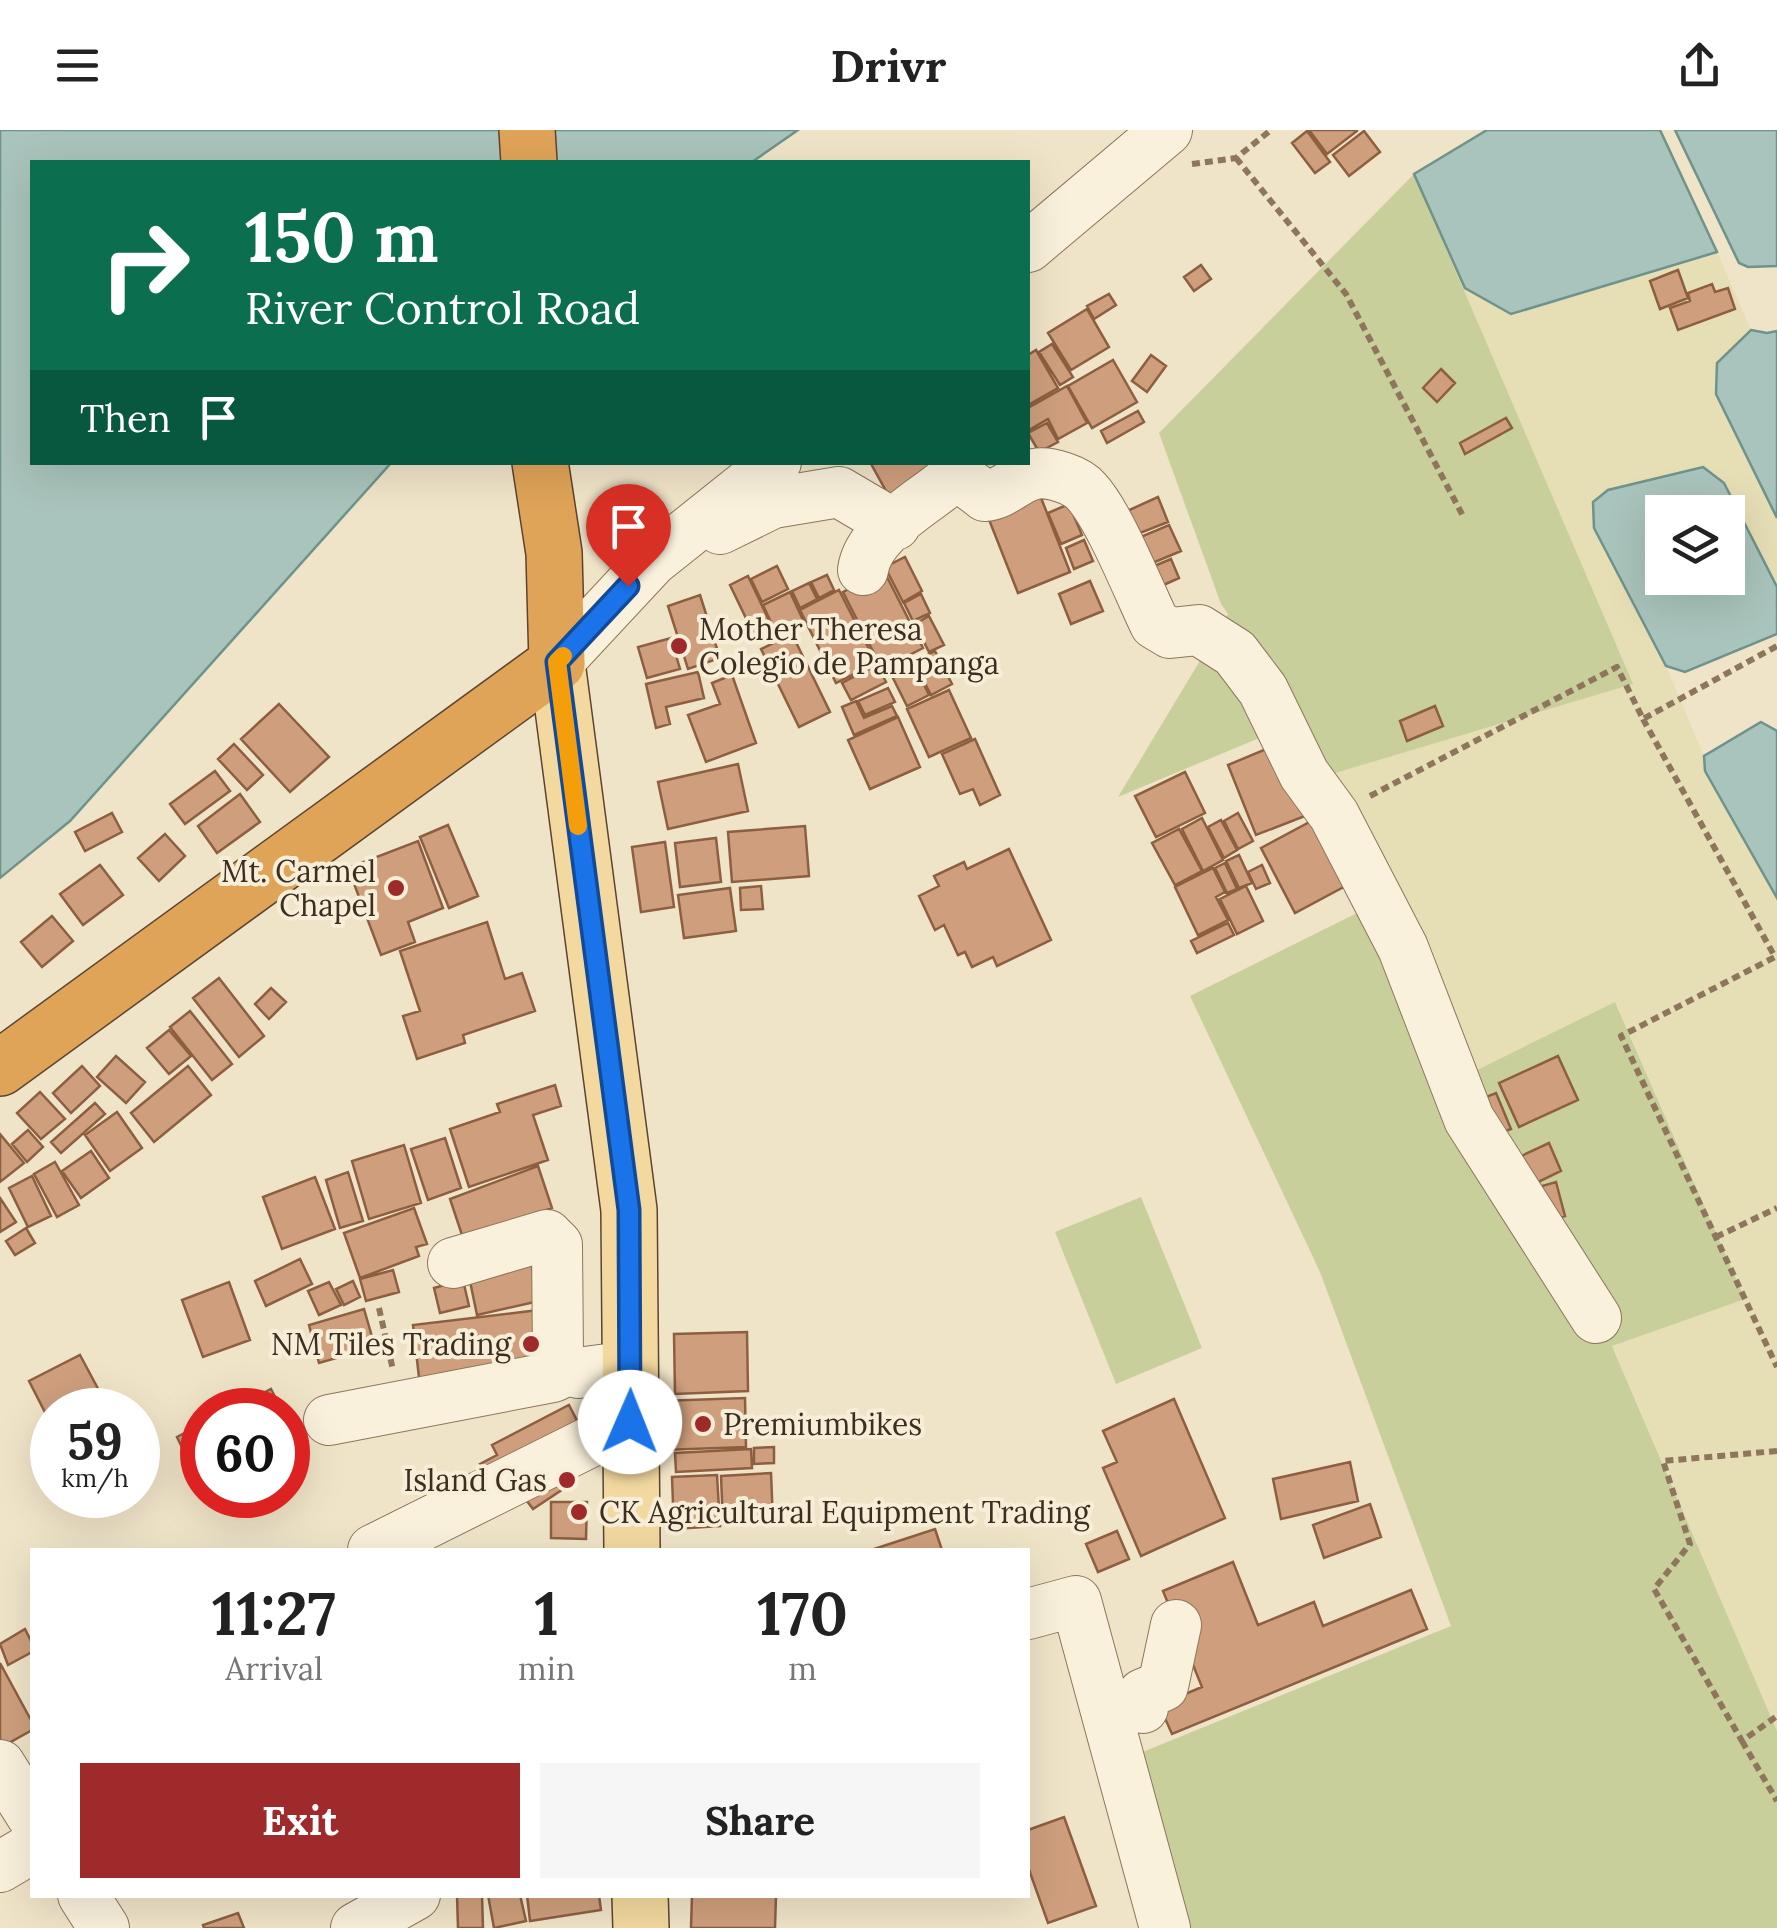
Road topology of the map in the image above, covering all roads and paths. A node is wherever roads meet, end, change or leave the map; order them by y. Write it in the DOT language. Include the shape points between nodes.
graph roads {
  1 [pos="528,130"];
  2 [pos="556,130"];
  3 [pos="1167,130"];
  4 [pos="1236,158"];
  5 [pos="528,160"];
  6 [pos="558,160"];
  7 [pos="1030,245"];
  8 [pos="540,465"];
  9 [pos="565,465"];
  10 [pos="772,465"];
  11 [pos="1463,516"];
  12 [pos="894,525"];
  13 [pos="554,553"];
  14 [pos="652,561"];
  15 [pos="863,570"];
  16 [pos="1777,646"];
  17 [pos="557,662"];
  18 [pos="1643,719"];
  19 [pos="1334,815"];
  20 [pos="1776,958"];
  21 [pos="0,1068"];
  22 [pos="1777,1208"];
  23 [pos="1716,1237"];
  24 [pos="453,1263"];
  25 [pos="379,1308"];
  26 [pos="1596,1318"];
  27 [pos="630,1366"];
  28 [pos="1777,1366"];
  29 [pos="568,1370"];
  30 [pos="401,1406"];
  31 [pos="328,1420"];
  32 [pos="630,1422"];
  33 [pos="1777,1451"];
  34 [pos="377,1548"];
  35 [pos="632,1548"];
  36 [pos="1030,1614"];
  37 [pos="1176,1625"];
  38 [pos="1142,1710"];
  39 [pos="1777,1716"];
  40 [pos="1742,1741"];
  41 [pos="12,1762"];
  42 [pos="1777,1801"];
  43 [pos="30,1811"];
  44 [pos="30,1849"];
  45 [pos="0,1867"];
  46 [pos="85,1898"];
  47 [pos="410,1898"];
  48 [pos="640,1898"];
  49 [pos="104,1928"];
  50 [pos="356,1928"];
  51 [pos="642,1928"];
  52 [pos="1165,1928"];
  1 -- 5 [label="highway"];
  2 -- 6 [label="highway"];
  3 -- 7 [label="street"];
  4 -- 11 [label="path" via="1346,294"];
  8 -- 13 [label="highway"];
  9 -- 13 [label="highway"];
  10 -- 14 [label="street"];
  12 -- 14 [label="street" via="839,492 773,503"];
  12 -- 15 [label="street" via="876,538"];
  12 -- 19 [label="street" via="958,480 985,496 1035,474 1084,488 1154,624 1170,633 1199,630 1235,653 1264,690 1304,774"];
  13 -- 17 [label="highway"];
  14 -- 17 [label="street"];
  16 -- 18 [label="path"];
  17 -- 21 [label="highway"];
  17 -- 27 [label="main road" via="629,1210"];
  18 -- 19 [label="path" via="1617,667"];
  18 -- 20 [label="path"];
  19 -- 26 [label="street" via="1403,948 1469,1119"];
  20 -- 23 [label="path" via="1621,1036"];
  22 -- 23 [label="path"];
  23 -- 28 [label="path"];
  24 -- 29 [label="street" via="548,1234 553,1238 558,1354"];
  25 -- 30 [label="path"];
  27 -- 29 [label="street"];
  27 -- 32 [label="main road"];
  29 -- 30 [label="street"];
  30 -- 31 [label="street"];
  32 -- 34 [label="street"];
  32 -- 35 [label="main road"];
  33 -- 40 [label="path" via="1663,1461 1690,1544 1654,1588"];
  36 -- 38 [label="street" via="1076,1602"];
  37 -- 38 [label="street" via="1164,1686 1143,1694"];
  38 -- 52 [label="street"];
  39 -- 40 [label="path"];
  40 -- 42 [label="path"];
  41 -- 43 [label="street"];
  44 -- 45 [label="street"];
  46 -- 49 [label="street"];
  47 -- 50 [label="street"];
  48 -- 51 [label="main road"];
}
